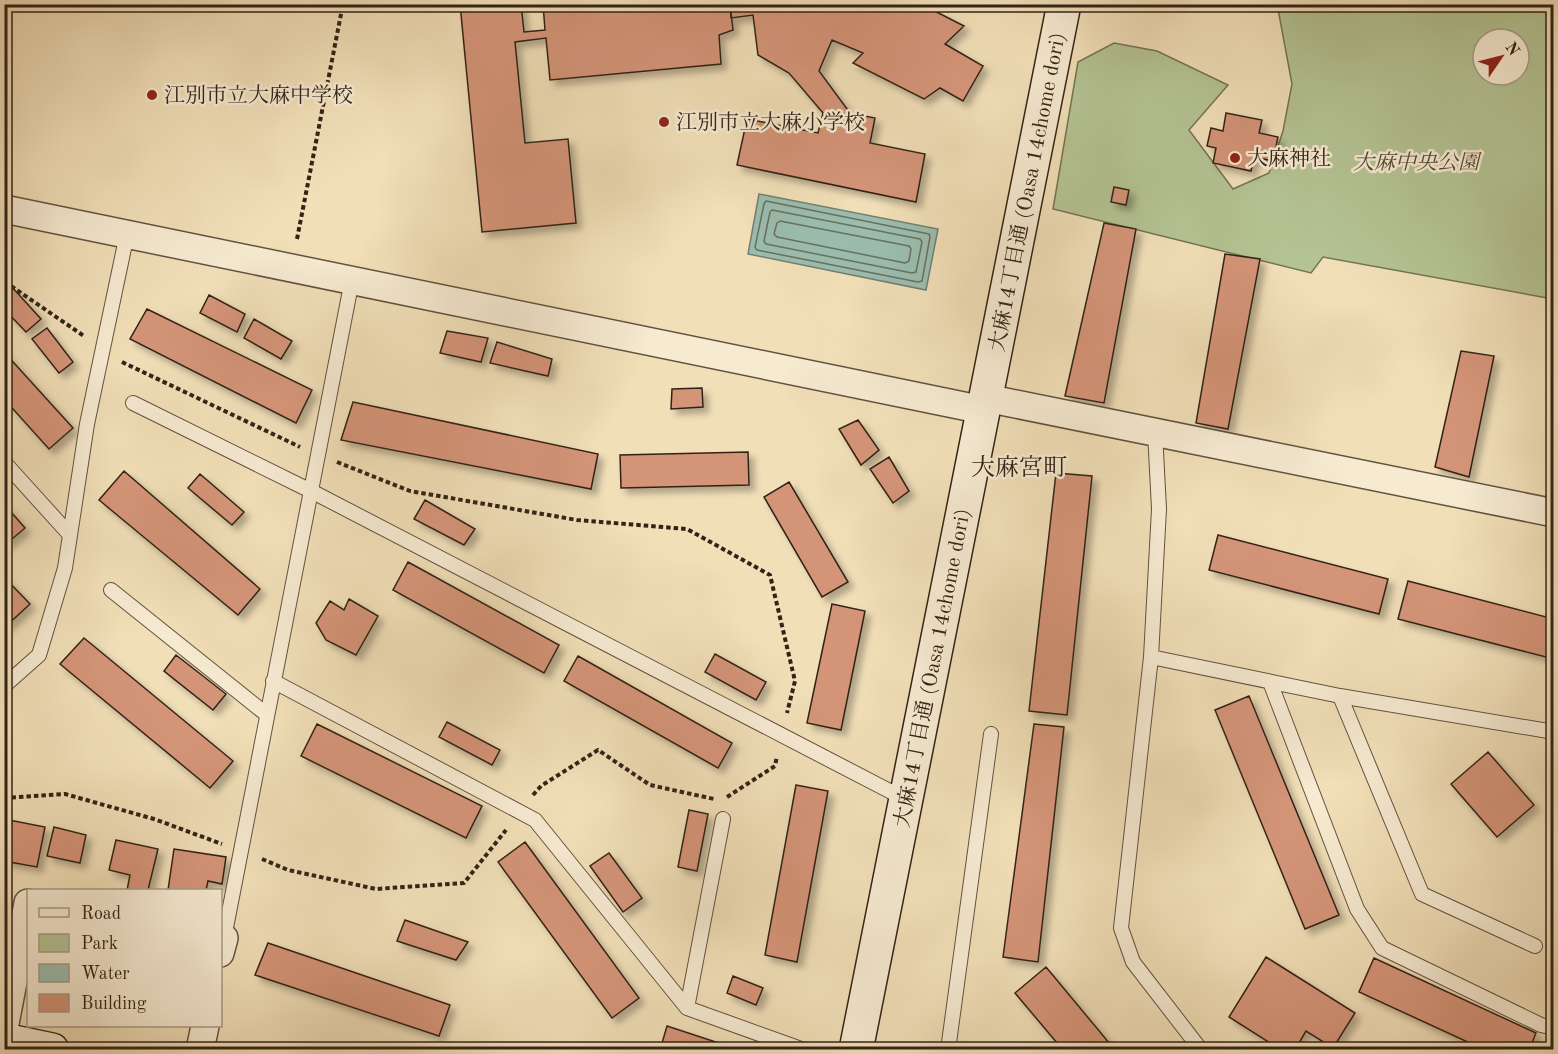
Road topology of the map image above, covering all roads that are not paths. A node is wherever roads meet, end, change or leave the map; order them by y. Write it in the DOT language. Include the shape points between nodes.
graph roads {
  1 [pos="1064,4"];
  2 [pos="4,209"];
  3 [pos="126,234"];
  4 [pos="352,280"];
  5 [pos="133,403"];
  6 [pos="984,404"];
  7 [pos="1155,432"];
  8 [pos="4,462"];
  9 [pos="311,491"];
  10 [pos="1554,513"];
  11 [pos="70,535"];
  12 [pos="111,591"];
  13 [pos="1151,657"];
  14 [pos="273,681"];
  15 [pos="1270,682"];
  16 [pos="4,686"];
  17 [pos="1340,696"];
  18 [pos="266,714"];
  19 [pos="1554,732"];
  20 [pos="991,734"];
  21 [pos="906,800"];
  22 [pos="723,819"];
  23 [pos="27,908"];
  24 [pos="222,943"];
  25 [pos="1535,946"];
  26 [pos="687,1008"];
  27 [pos="205,1027"];
  28 [pos="1554,1028"];
  29 [pos="4,1029"];
  30 [pos="4,1040"];
  31 [pos="52,1050"];
  32 [pos="200,1050"];
  33 [pos="804,1050"];
  34 [pos="856,1050"];
  35 [pos="948,1050"];
  36 [pos="1201,1050"];
  1 -- 6 [label="street, 大麻14丁目通 (Oasa 14chome dori)"];
  2 -- 3 [label="street"];
  3 -- 4 [label="street"];
  3 -- 11 [label="lane" via="87,424"];
  4 -- 6 [label="street"];
  4 -- 9 [label="lane"];
  5 -- 9 [label="lane"];
  6 -- 7 [label="street"];
  6 -- 21 [label="street, 大麻14丁目通 (Oasa 14chome dori)"];
  7 -- 10 [label="street"];
  7 -- 13 [label="lane" via="1159,509"];
  8 -- 11 [label="lane"];
  9 -- 14 [label="lane"];
  9 -- 21 [label="lane"];
  11 -- 16 [label="lane" via="65,568 39,655"];
  12 -- 18 [label="lane"];
  13 -- 15 [label="lane"];
  13 -- 36 [label="lane" via="1121,928 1133,962"];
  14 -- 18 [label="lane"];
  14 -- 26 [label="lane" via="535,820"];
  15 -- 17 [label="lane"];
  15 -- 28 [label="lane" via="1357,909 1382,948"];
  17 -- 19 [label="lane"];
  17 -- 25 [label="lane" via="1422,894"];
  18 -- 24 [label="lane"];
  20 -- 35 [label="lane"];
  21 -- 34 [label="street, 大麻14丁目通 (Oasa 14chome dori)"];
  22 -- 26 [label="lane"];
  23 -- 29 [label="street"];
  26 -- 33 [label="lane"];
  27 -- 32 [label="street"];
  30 -- 31 [label="street"];
}
